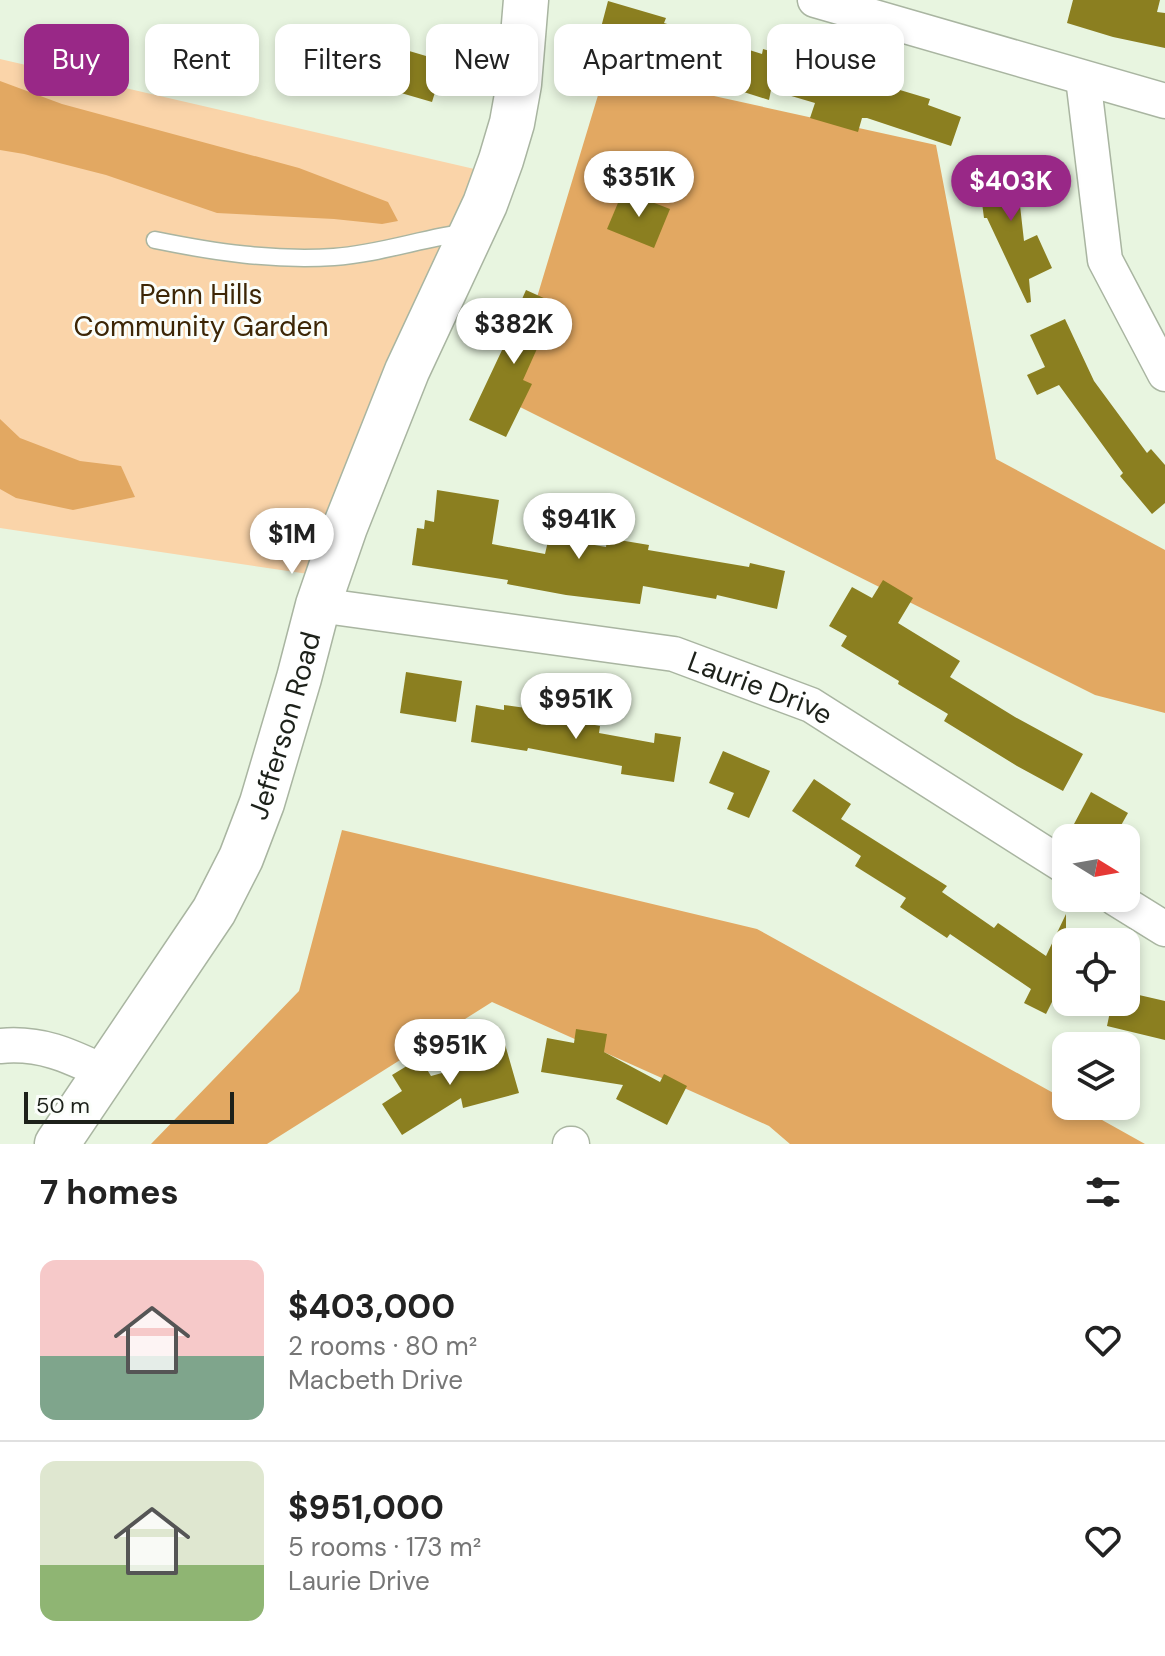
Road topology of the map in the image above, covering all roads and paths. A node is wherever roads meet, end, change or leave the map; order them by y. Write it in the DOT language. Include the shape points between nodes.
graph roads {
  1 [pos="526,0"];
  2 [pos="815,0"];
  3 [pos="1083,78"];
  4 [pos="1165,101"];
  5 [pos="473,231"];
  6 [pos="155,240"];
  7 [pos="1165,374"];
  8 [pos="318,605"];
  9 [pos="1052,858"];
  10 [pos="1138,912"];
  11 [pos="1165,929"];
  12 [pos="0,1046"];
  13 [pos="106,1073"];
  14 [pos="57,1144"];
  1 -- 5 [label="street, Jefferson Road" via="512,123"];
  2 -- 3 [label="street"];
  3 -- 4 [label="street"];
  3 -- 7 [label="street" via="1105,260"];
  5 -- 6 [label="lane" via="335,257 269,257"];
  5 -- 8 [label="street, Jefferson Road" via="407,371"];
  8 -- 9 [label="street, Laurie Drive" via="674,654 811,705"];
  8 -- 13 [label="street, Jefferson Road" via="262,803 241,858 214,911"];
  10 -- 11 [label="street"];
  12 -- 13 [label="street" via="48,1048"];
  13 -- 14 [label="street, Jefferson Road"];
}
